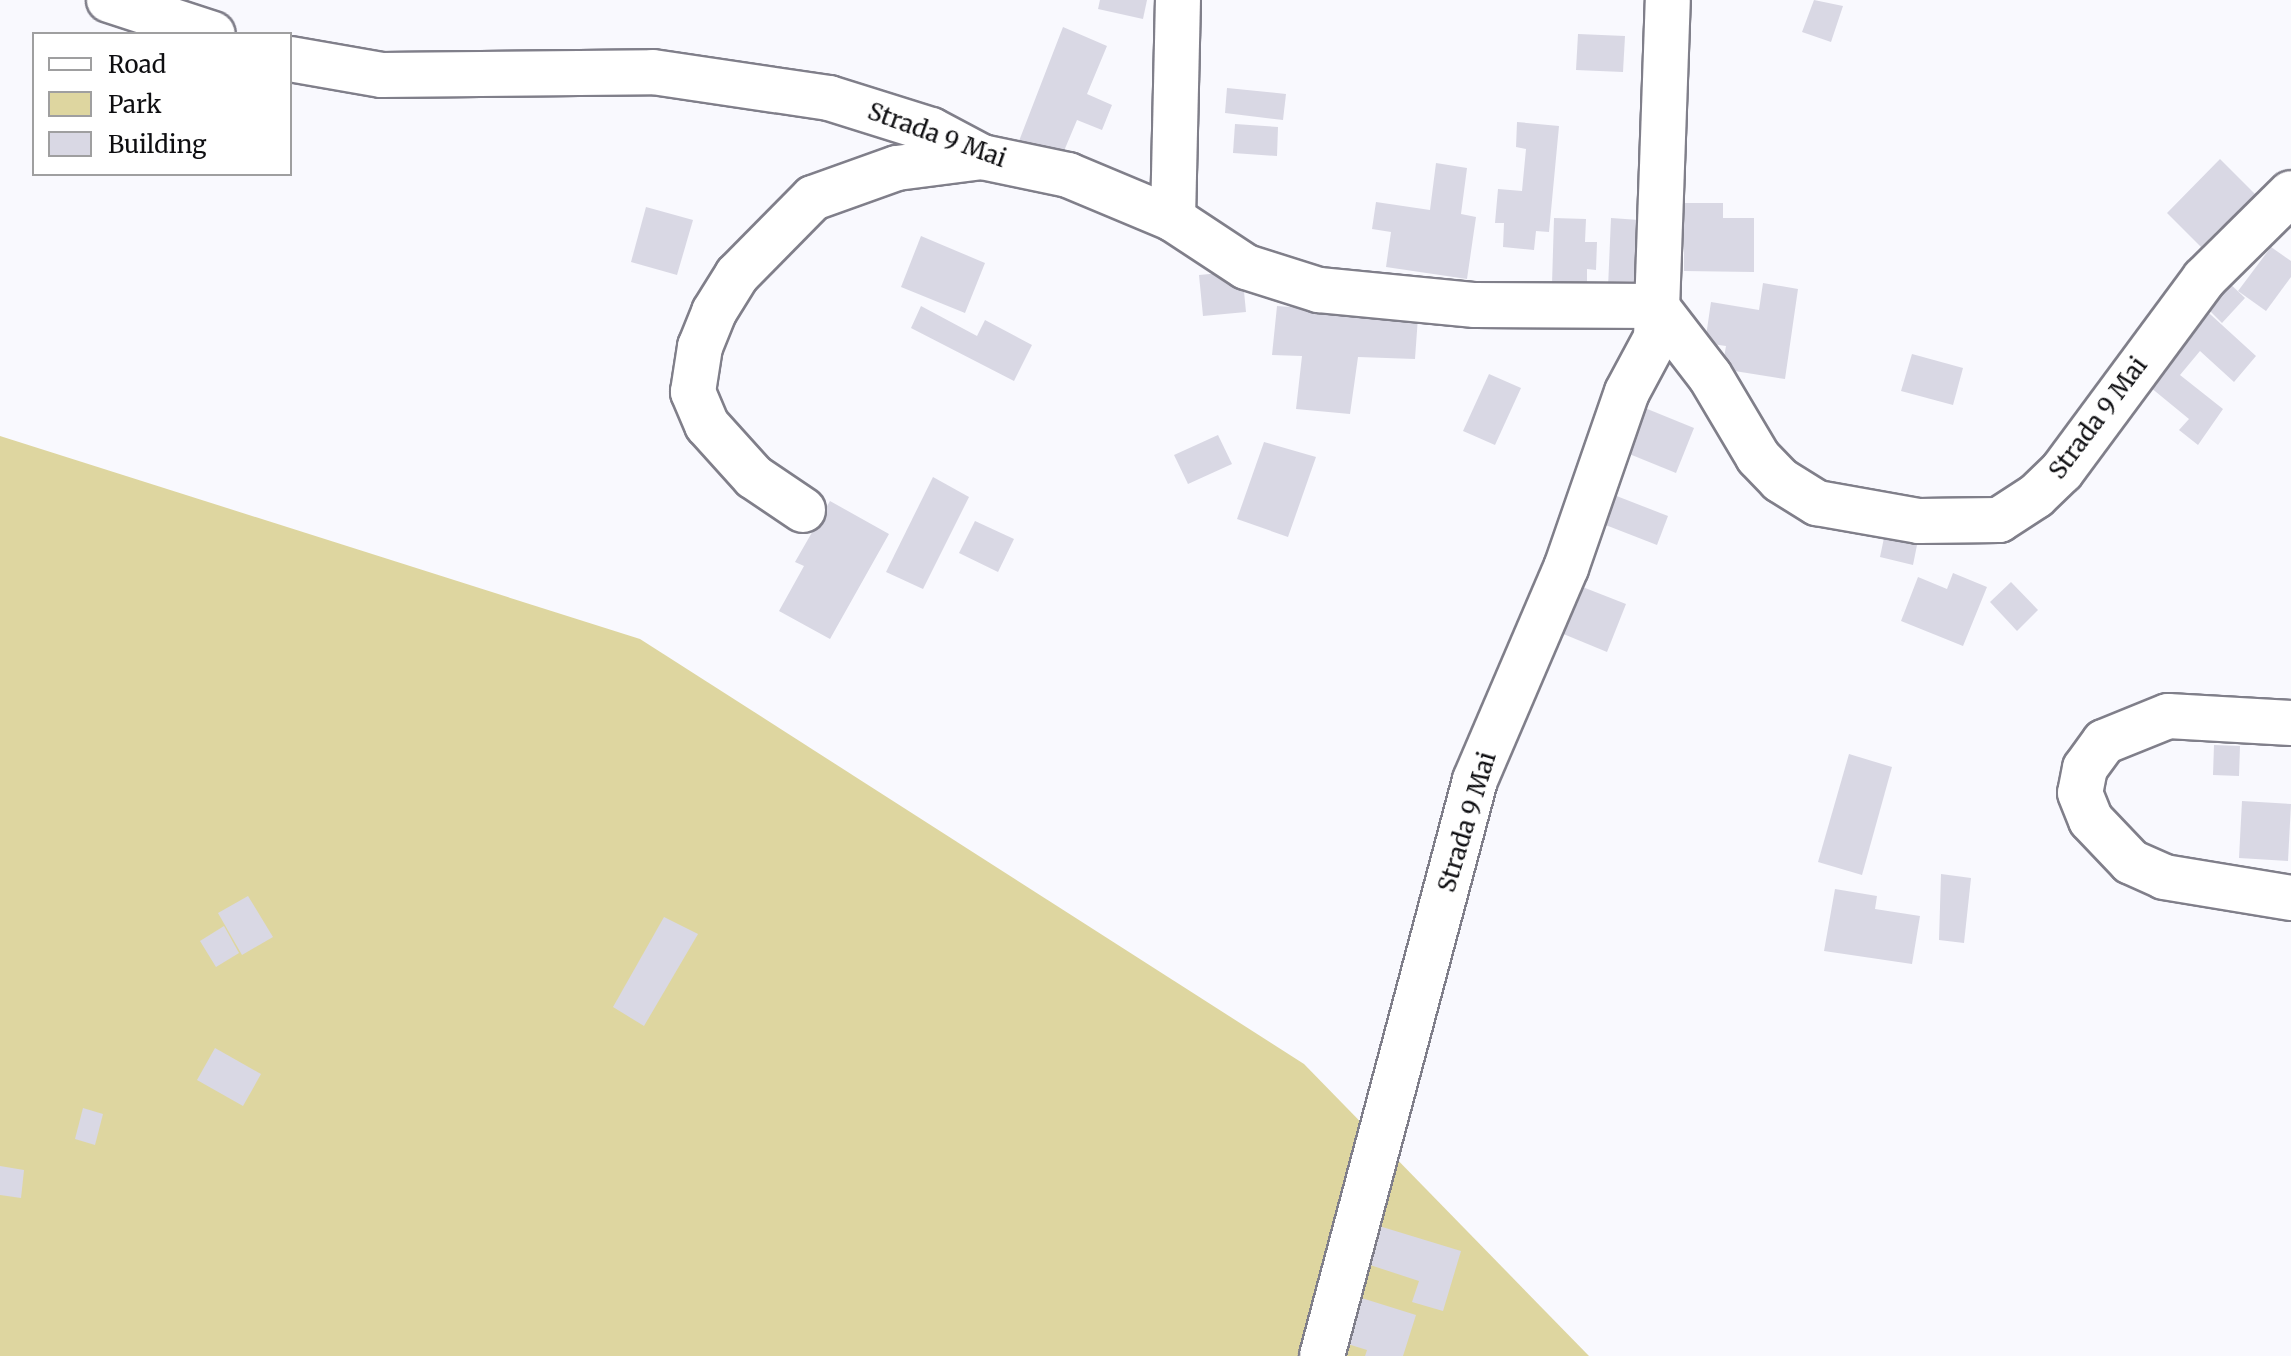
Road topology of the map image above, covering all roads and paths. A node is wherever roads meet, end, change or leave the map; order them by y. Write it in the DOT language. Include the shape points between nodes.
graph roads {
  1 [pos="109,0"];
  2 [pos="1178,0"];
  3 [pos="1668,0"];
  4 [pos="207,32"];
  5 [pos="292,59"];
  6 [pos="982,157"];
  7 [pos="2291,193"];
  8 [pos="1173,219"];
  9 [pos="1656,306"];
  10 [pos="803,510"];
  11 [pos="2291,723"];
  12 [pos="2291,898"];
  13 [pos="1322,1356"];
  1 -- 4 [label="street"];
  2 -- 8 [label="street"];
  3 -- 9 [label="street"];
  5 -- 6 [label="street, Strada 9 Mai" via="382,75 653,72 829,98 931,130"];
  6 -- 8 [label="street, Strada 9 Mai" via="1068,175"];
  6 -- 10 [label="street" via="897,168 813,198 737,275 714,312 700,347 693,392 707,425 754,477"];
  7 -- 9 [label="street, Strada 9 Mai" via="2179,309 2062,471 1999,520 1919,521 1864,513 1817,503 1780,480 1758,457 1710,376"];
  8 -- 9 [label="street, Strada 9 Mai" via="1246,267 1319,290 1475,305"];
  9 -- 13 [label="street, Strada 9 Mai" via="1656,338 1627,392 1566,568 1475,780"];
  11 -- 12 [label="street" via="2168,716 2104,742 2085,768 2080,793 2091,820 2131,862 2164,877"];
}
